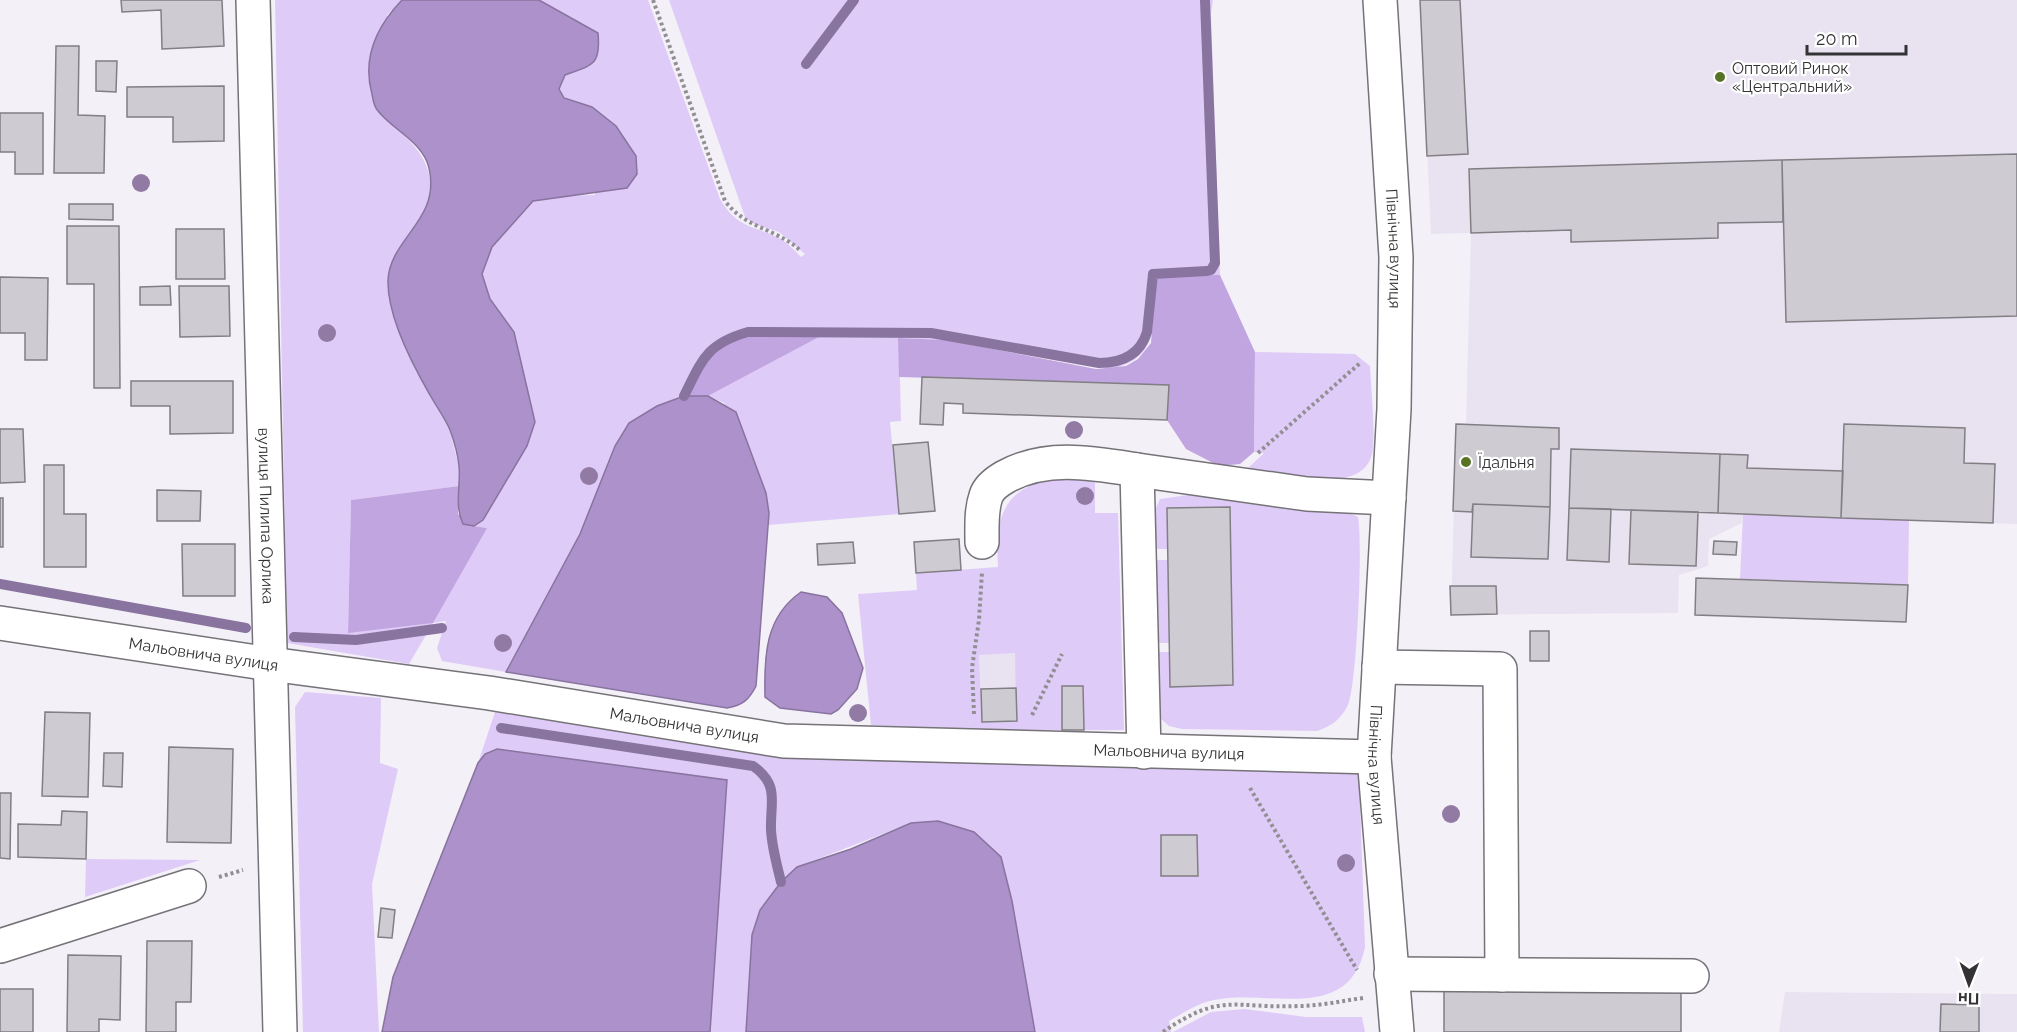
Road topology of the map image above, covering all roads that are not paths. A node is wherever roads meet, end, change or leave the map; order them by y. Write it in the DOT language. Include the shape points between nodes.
graph roads {
  1 [pos="254,0"];
  2 [pos="1380,0"];
  3 [pos="1137,470"];
  4 [pos="1389,498"];
  5 [pos="982,542"];
  6 [pos="0,623"];
  7 [pos="270,664"];
  8 [pos="1379,667"];
  9 [pos="1144,752"];
  10 [pos="1374,757"];
  11 [pos="189,886"];
  12 [pos="0,946"];
  13 [pos="1502,975"];
  14 [pos="1692,976"];
  15 [pos="1386,988"];
  16 [pos="280,1032"];
  17 [pos="1397,1032"];
  1 -- 7 [label="street, вулиця Пилипа Орлика"];
  2 -- 4 [label="street, Північна вулиця" via="1396,257"];
  3 -- 4 [label="street" via="1332,496"];
  3 -- 5 [label="street" via="1060,462 1012,473 987,494"];
  3 -- 9 [label="street"];
  4 -- 8 [label="street, Північна вулиця"];
  6 -- 7 [label="street, Мальовнича вулиця"];
  7 -- 9 [label="street, Мальовнича вулиця" via="489,693 774,740"];
  7 -- 16 [label="street, вулиця Пилипа Орлика"];
  8 -- 10 [label="street, Північна вулиця"];
  8 -- 13 [label="street" via="1500,669"];
  9 -- 10 [label="street, Мальовнича вулиця"];
  10 -- 15 [label="street, Північна вулиця"];
  11 -- 12 [label="street"];
  13 -- 14 [label="street"];
  13 -- 15 [label="street"];
  15 -- 17 [label="street, Північна вулиця"];
}
